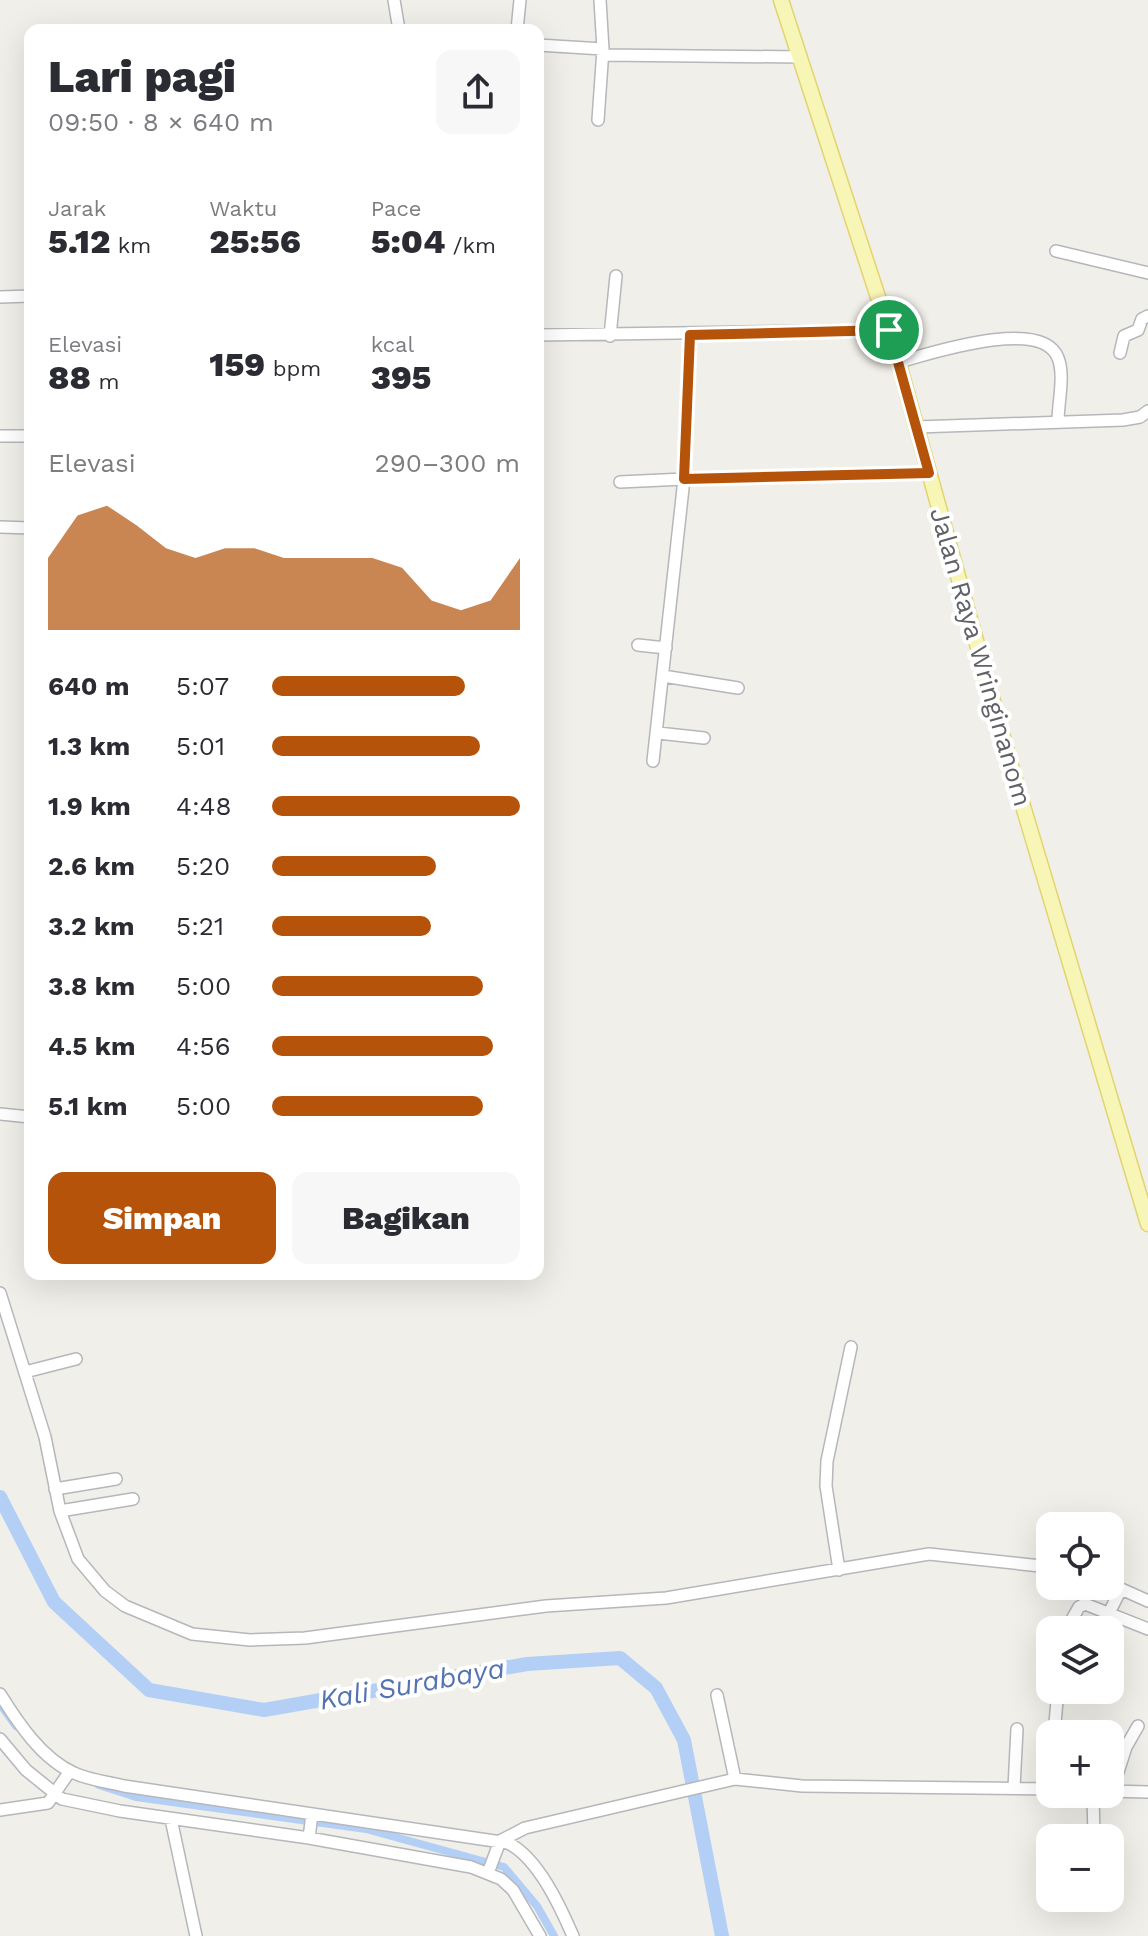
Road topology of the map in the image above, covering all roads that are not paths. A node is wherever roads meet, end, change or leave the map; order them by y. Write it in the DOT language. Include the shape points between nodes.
graph roads {
  1 [pos="394,0"];
  2 [pos="520,0"];
  3 [pos="600,0"];
  4 [pos="781,0"];
  5 [pos="398,24"];
  6 [pos="518,24"];
  7 [pos="544,46"];
  8 [pos="603,52"];
  9 [pos="801,57"];
  10 [pos="598,120"];
  11 [pos="1056,251"];
  12 [pos="1148,273"];
  13 [pos="616,276"];
  14 [pos="24,296"];
  15 [pos="0,297"];
  16 [pos="1148,316"];
  17 [pos="889,330"];
  18 [pos="544,335"];
  19 [pos="690,335"];
  20 [pos="610,336"];
  21 [pos="1120,353"];
  22 [pos="899,362"];
  23 [pos="1148,411"];
  24 [pos="1058,421"];
  25 [pos="917,427"];
  26 [pos="0,436"];
  27 [pos="24,436"];
  28 [pos="929,473"];
  29 [pos="684,479"];
  30 [pos="620,482"];
  31 [pos="0,527"];
  32 [pos="24,528"];
  33 [pos="638,645"];
  34 [pos="666,648"];
  35 [pos="663,676"];
  36 [pos="738,688"];
  37 [pos="658,733"];
  38 [pos="704,738"];
  39 [pos="653,761"];
  40 [pos="0,1114"];
  41 [pos="24,1116"];
  42 [pos="1148,1224"];
  43 [pos="0,1293"];
  44 [pos="851,1347"];
  45 [pos="76,1359"];
  46 [pos="25,1372"];
  47 [pos="116,1479"];
  48 [pos="55,1489"];
  49 [pos="133,1499"];
  50 [pos="60,1511"];
  51 [pos="1036,1565"];
  52 [pos="839,1570"];
  53 [pos="1124,1590"];
  54 [pos="1113,1600"];
  55 [pos="1148,1601"];
  56 [pos="1110,1611"];
  57 [pos="1075,1616"];
  58 [pos="1148,1629"];
  59 [pos="0,1694"];
  60 [pos="717,1695"];
  61 [pos="1138,1726"];
  62 [pos="1017,1729"];
  63 [pos="0,1739"];
  64 [pos="1124,1753"];
  65 [pos="69,1772"];
  66 [pos="729,1780"];
  67 [pos="1014,1788"];
  68 [pos="1036,1789"];
  69 [pos="56,1791"];
  70 [pos="1124,1791"];
  71 [pos="1148,1792"];
  72 [pos="0,1810"];
  73 [pos="312,1815"];
  74 [pos="171,1819"];
  75 [pos="309,1836"];
  76 [pos="500,1842"];
  77 [pos="489,1870"];
  78 [pos="196,1936"];
  79 [pos="540,1936"];
  80 [pos="573,1936"];
  1 -- 5 [label="street"];
  2 -- 6 [label="street"];
  3 -- 8 [label="street"];
  4 -- 9 [label="main road, Jalan Raya Wringinanom"];
  7 -- 8 [label="street"];
  8 -- 9 [label="street"];
  8 -- 10 [label="street"];
  9 -- 17 [label="main road, Jalan Raya Wringinanom"];
  11 -- 12 [label="street"];
  13 -- 20 [label="street"];
  14 -- 15 [label="street"];
  16 -- 21 [label="street" via="1138,330 1124,336"];
  17 -- 19 [label="street"];
  17 -- 22 [label="main road, Jalan Raya Wringinanom"];
  18 -- 20 [label="street"];
  19 -- 20 [label="street"];
  19 -- 29 [label="street"];
  22 -- 24 [label="street" via="975,341 1045,345 1060,364"];
  22 -- 25 [label="main road, Jalan Raya Wringinanom"];
  23 -- 24 [label="street" via="1134,419"];
  24 -- 25 [label="street"];
  25 -- 28 [label="main road, Jalan Raya Wringinanom"];
  26 -- 27 [label="street"];
  28 -- 29 [label="street"];
  28 -- 42 [label="main road, Jalan Raya Wringinanom"];
  29 -- 30 [label="street"];
  29 -- 34 [label="street"];
  31 -- 32 [label="street"];
  33 -- 34 [label="street"];
  34 -- 35 [label="street"];
  35 -- 36 [label="street"];
  35 -- 37 [label="street"];
  37 -- 38 [label="street"];
  37 -- 39 [label="street"];
  40 -- 41 [label="street"];
  43 -- 46 [label="street"];
  44 -- 52 [label="street" via="827,1461"];
  45 -- 46 [label="street"];
  46 -- 48 [label="street"];
  47 -- 48 [label="street"];
  48 -- 50 [label="street"];
  49 -- 50 [label="street"];
  50 -- 52 [label="street" via="82,1567 125,1606 192,1634 239,1640 305,1638 546,1606 666,1598"];
  51 -- 52 [label="street" via="938,1554"];
  53 -- 55 [label="street"];
  54 -- 56 [label="street"];
  56 -- 57 [label="street" via="1082,1605"];
  56 -- 58 [label="street"];
  59 -- 65 [label="street" via="25,1731"];
  60 -- 66 [label="street"];
  61 -- 64 [label="street"];
  62 -- 67 [label="street"];
  63 -- 69 [label="street" via="26,1770"];
  65 -- 69 [label="street"];
  65 -- 73 [label="street" via="124,1786"];
  66 -- 67 [label="street"];
  66 -- 76 [label="street" via="540,1823"];
  67 -- 68 [label="street"];
  69 -- 72 [label="street" via="38,1807"];
  69 -- 74 [label="street" via="120,1811"];
  70 -- 71 [label="street"];
  73 -- 75 [label="street"];
  73 -- 76 [label="street"];
  74 -- 75 [label="street"];
  74 -- 78 [label="street"];
  75 -- 77 [label="street"];
  76 -- 77 [label="street"];
  76 -- 80 [label="street" via="517,1847 530,1863"];
  77 -- 79 [label="street" via="513,1890"];
}
